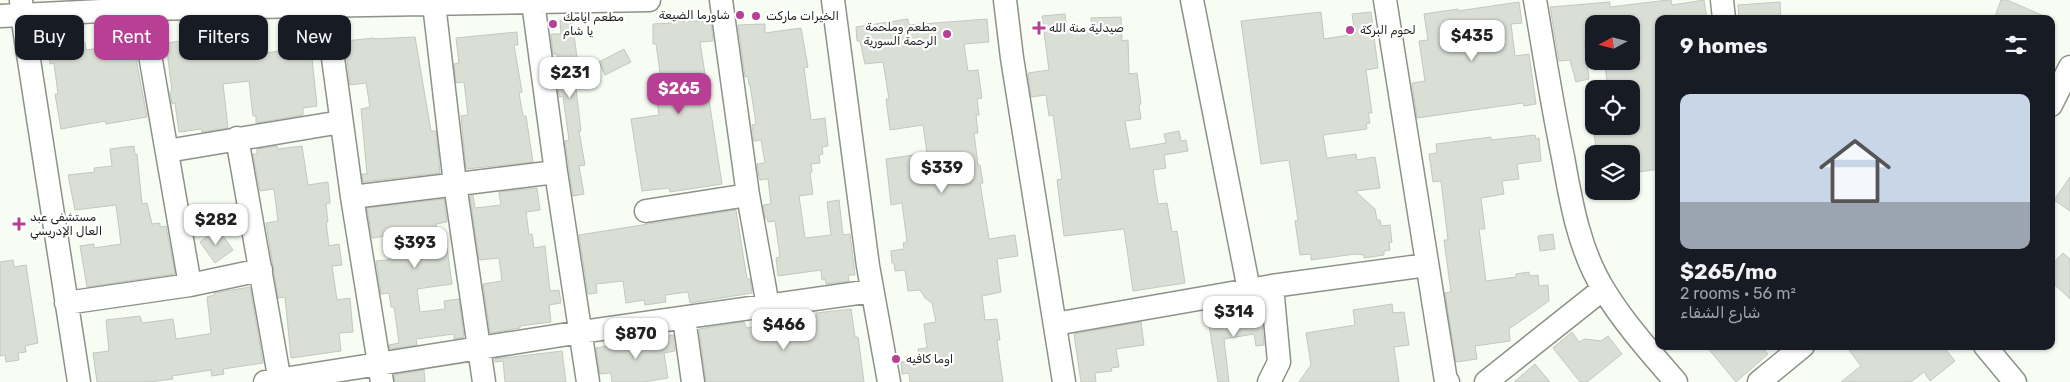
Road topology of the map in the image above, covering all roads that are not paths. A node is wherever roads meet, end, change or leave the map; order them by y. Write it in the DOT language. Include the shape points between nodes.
graph roads {
  1 [pos="649,0"];
  2 [pos="721,0"];
  3 [pos="833,0"];
  4 [pos="1005,0"];
  5 [pos="1192,0"];
  6 [pos="1385,0"];
  7 [pos="1535,0"];
  8 [pos="1722,0"];
  9 [pos="533,2"];
  10 [pos="386,3"];
  11 [pos="434,4"];
  12 [pos="326,7"];
  13 [pos="142,9"];
  14 [pos="14,10"];
  15 [pos="1724,15"];
  16 [pos="2070,67"];
  17 [pos="2055,98"];
  18 [pos="341,122"];
  19 [pos="237,138"];
  20 [pos="167,151"];
  21 [pos="556,172"];
  22 [pos="455,184"];
  23 [pos="748,195"];
  24 [pos="352,197"];
  25 [pos="646,211"];
  26 [pos="1427,265"];
  27 [pos="261,270"];
  28 [pos="190,284"];
  29 [pos="1272,286"];
  30 [pos="1603,289"];
  31 [pos="1248,290"];
  32 [pos="872,291"];
  33 [pos="66,303"];
  34 [pos="768,306"];
  35 [pos="684,318"];
  36 [pos="1055,324"];
  37 [pos="582,332"];
  38 [pos="480,348"];
  39 [pos="1798,350"];
  40 [pos="1988,350"];
  41 [pos="381,374"];
  42 [pos="275,381"];
  43 [pos="79,382"];
  44 [pos="484,382"];
  45 [pos="588,382"];
  46 [pos="693,382"];
  47 [pos="889,382"];
  48 [pos="1064,382"];
  49 [pos="1269,382"];
  50 [pos="1448,382"];
  51 [pos="1486,382"];
  52 [pos="1676,382"];
  53 [pos="1760,382"];
  54 [pos="2015,382"];
  1 -- 9 [label="street"];
  2 -- 23 [label="street"];
  3 -- 32 [label="street"];
  4 -- 36 [label="street"];
  5 -- 31 [label="street"];
  6 -- 26 [label="street"];
  7 -- 30 [label="street" via="1575,220"];
  8 -- 15 [label="street"];
  9 -- 11 [label="street"];
  9 -- 21 [label="street"];
  10 -- 11 [label="street"];
  10 -- 12 [label="street"];
  11 -- 22 [label="street"];
  12 -- 13 [label="street"];
  12 -- 18 [label="street"];
  13 -- 14 [label="street"];
  13 -- 20 [label="street"];
  14 -- 33 [label="street"];
  16 -- 17 [label="street"];
  18 -- 19 [label="street"];
  18 -- 24 [label="street"];
  19 -- 20 [label="street"];
  19 -- 27 [label="street"];
  20 -- 28 [label="street"];
  21 -- 22 [label="street"];
  21 -- 37 [label="street"];
  22 -- 24 [label="street"];
  22 -- 38 [label="street"];
  23 -- 25 [label="street"];
  23 -- 34 [label="street"];
  24 -- 41 [label="street"];
  26 -- 29 [label="street"];
  26 -- 50 [label="street"];
  27 -- 28 [label="street"];
  27 -- 42 [label="street"];
  28 -- 33 [label="street"];
  29 -- 31 [label="street"];
  29 -- 49 [label="street" via="1279,362"];
  30 -- 51 [label="street"];
  30 -- 52 [label="street"];
  31 -- 36 [label="street"];
  32 -- 34 [label="street"];
  32 -- 47 [label="street"];
  33 -- 43 [label="street"];
  34 -- 35 [label="street"];
  35 -- 37 [label="street"];
  35 -- 46 [label="street"];
  36 -- 48 [label="street"];
  37 -- 38 [label="street"];
  37 -- 45 [label="street"];
  38 -- 41 [label="street"];
  38 -- 44 [label="street"];
  39 -- 53 [label="street"];
  40 -- 54 [label="street"];
  41 -- 42 [label="street"];
}
